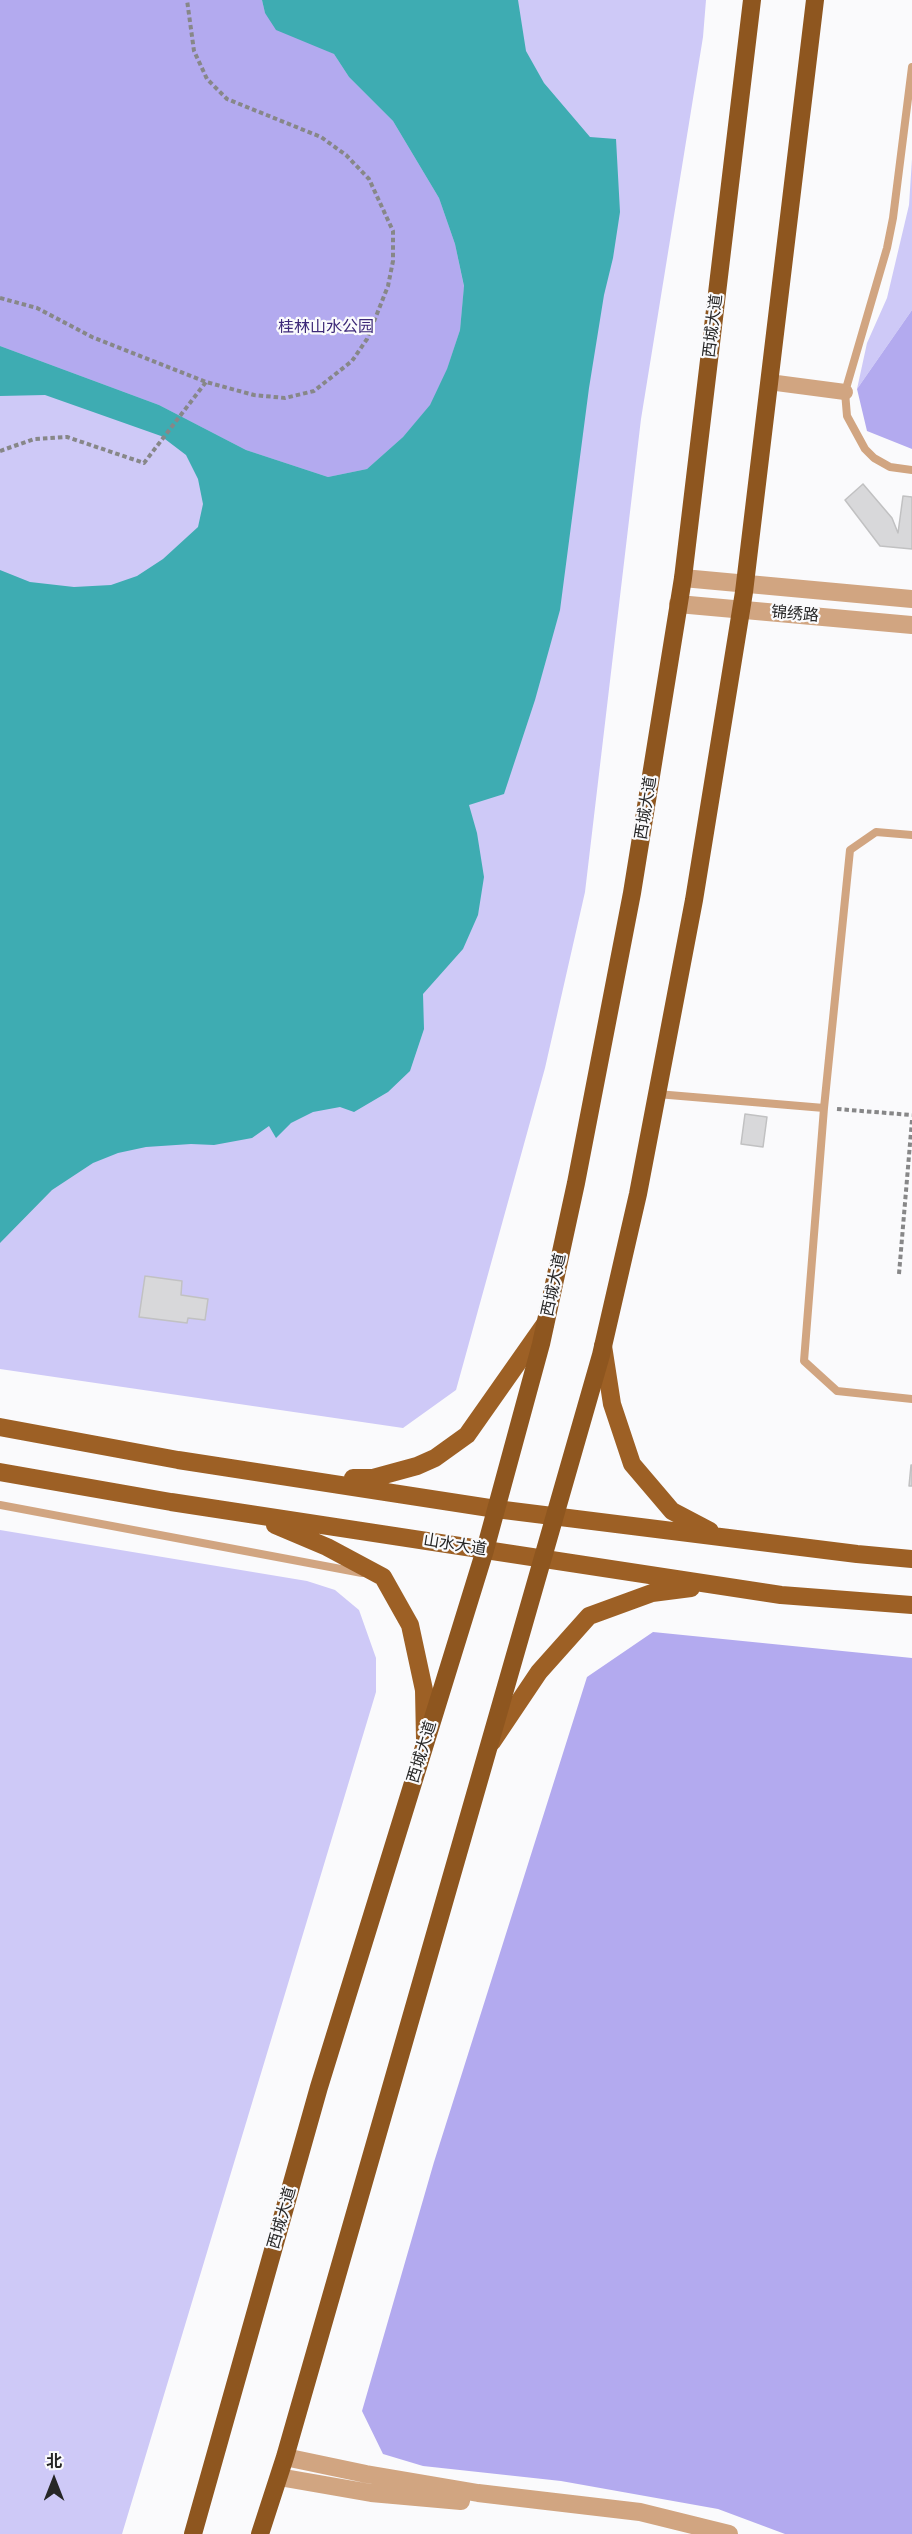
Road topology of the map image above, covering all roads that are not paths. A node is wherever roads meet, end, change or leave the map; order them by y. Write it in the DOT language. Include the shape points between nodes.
graph roads {
  1 [pos="752,0"];
  2 [pos="815,0"];
  3 [pos="912,66"];
  4 [pos="769,382"];
  5 [pos="845,392"];
  6 [pos="912,470"];
  7 [pos="682,578"];
  8 [pos="745,584"];
  9 [pos="912,599"];
  10 [pos="678,604"];
  11 [pos="741,609"];
  12 [pos="912,625"];
  13 [pos="912,835"];
  14 [pos="657,1094"];
  15 [pos="824,1108"];
  16 [pos="546,1322"];
  17 [pos="603,1346"];
  18 [pos="912,1399"];
  19 [pos="0,1427"];
  20 [pos="0,1472"];
  21 [pos="305,1479"];
  22 [pos="0,1505"];
  23 [pos="496,1509"];
  24 [pos="252,1514"];
  25 [pos="554,1516"];
  26 [pos="719,1537"];
  27 [pos="485,1550"];
  28 [pos="541,1559"];
  29 [pos="912,1559"];
  30 [pos="383,1577"];
  31 [pos="715,1585"];
  32 [pos="912,1605"];
  33 [pos="425,1743"];
  34 [pos="487,1749"];
  35 [pos="285,2457"];
  36 [pos="279,2477"];
  37 [pos="194,2534"];
  38 [pos="260,2534"];
  39 [pos="687,2534"];
  40 [pos="729,2534"];
  1 -- 7 [label="highway, 西城大道"];
  2 -- 4 [label="highway"];
  3 -- 5 [label="lane" via="887,249"];
  4 -- 5 [label="street"];
  4 -- 8 [label="highway"];
  5 -- 6 [label="lane" via="847,416 865,449 890,466"];
  7 -- 8 [label="street, 锦绣路"];
  7 -- 10 [label="highway, 西城大道"];
  8 -- 9 [label="street, 锦绣路"];
  8 -- 11 [label="highway"];
  10 -- 11 [label="street, 锦绣路"];
  10 -- 16 [label="highway, 西城大道" via="632,893"];
  11 -- 12 [label="street, 锦绣路"];
  11 -- 14 [label="highway" via="694,900"];
  13 -- 15 [label="lane" via="876,832 850,850"];
  14 -- 15 [label="lane"];
  14 -- 17 [label="highway"];
  15 -- 18 [label="lane" via="804,1361 837,1391"];
  16 -- 21 [label="main road" via="467,1436 435,1458 373,1478"];
  16 -- 23 [label="highway, 西城大道"];
  17 -- 25 [label="highway"];
  17 -- 26 [label="main road" via="612,1404 632,1464 672,1511"];
  19 -- 21 [label="main road"];
  20 -- 24 [label="main road, 山水大道"];
  21 -- 23 [label="main road"];
  22 -- 30 [label="lane"];
  23 -- 25 [label="main road"];
  23 -- 27 [label="highway, 西城大道"];
  24 -- 27 [label="main road, 山水大道"];
  24 -- 30 [label="main road"];
  25 -- 26 [label="main road"];
  25 -- 28 [label="highway"];
  26 -- 29 [label="main road"];
  27 -- 28 [label="main road, 山水大道"];
  27 -- 33 [label="highway, 西城大道"];
  28 -- 31 [label="main road, 山水大道"];
  28 -- 34 [label="highway"];
  30 -- 33 [label="main road" via="410,1625 424,1690"];
  31 -- 32 [label="main road, 山水大道" via="781,1595"];
  31 -- 34 [label="main road" via="652,1593 589,1616 539,1672"];
  33 -- 37 [label="highway, 西城大道" via="319,2087"];
  34 -- 35 [label="highway"];
  35 -- 36 [label="highway"];
  35 -- 40 [label="street" via="478,2493 640,2512"];
  36 -- 38 [label="highway"];
  36 -- 39 [label="street" via="371,2493 501,2504 620,2520"];
}
